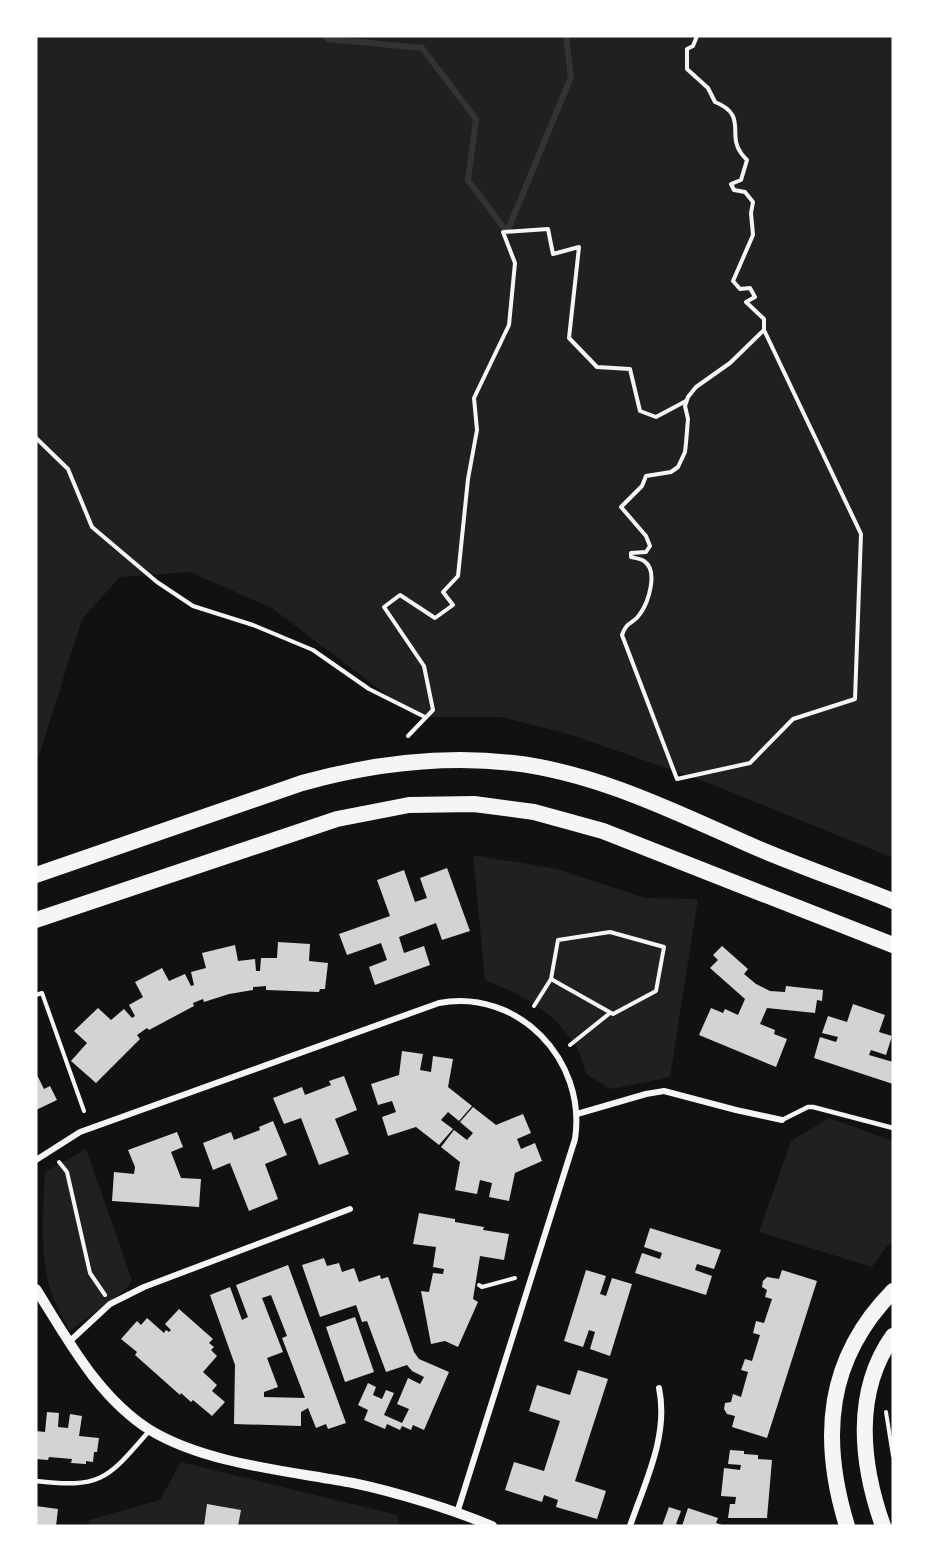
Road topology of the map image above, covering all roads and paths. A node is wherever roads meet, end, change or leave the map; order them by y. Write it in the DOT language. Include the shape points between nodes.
graph roads {
  1 [pos="697,36"];
  2 [pos="764,330"];
  3 [pos="686,401"];
  4 [pos="36,438"];
  5 [pos="425,717"];
  6 [pos="408,736"];
  7 [pos="36,875"];
  8 [pos="893,901"];
  9 [pos="36,920"];
  10 [pos="893,945"];
  11 [pos="550,979"];
  12 [pos="36,995"];
  13 [pos="534,1006"];
  14 [pos="610,1013"];
  15 [pos="570,1045"];
  16 [pos="84,1111"];
  17 [pos="577,1114"];
  18 [pos="783,1119"];
  19 [pos="893,1128"];
  20 [pos="36,1160"];
  21 [pos="58,1162"];
  22 [pos="350,1209"];
  23 [pos="515,1278"];
  24 [pos="479,1285"];
  25 [pos="36,1289"];
  26 [pos="893,1291"];
  27 [pos="110,1302"];
  28 [pos="893,1336"];
  29 [pos="69,1342"];
  30 [pos="659,1388"];
  31 [pos="887,1402"];
  32 [pos="151,1430"];
  33 [pos="893,1456"];
  34 [pos="36,1481"];
  35 [pos="841,1505"];
  36 [pos="457,1513"];
  37 [pos="492,1526"];
  38 [pos="630,1526"];
  39 [pos="836,1526"];
  40 [pos="848,1526"];
  41 [pos="883,1526"];
  1 -- 2 [label="path" via="687,49 687,69 708,88 715,102 733,116 735,138 747,160 741,180 731,184 753,202 753,235 733,281 740,289 750,288 755,297 746,303 764,319"];
  2 -- 3 [label="path" via="730,363 696,387"];
  2 -- 3 [label="path" via="861,534 855,699 793,719 750,763 677,779 622,635 625,626 643,609 652,581 644,561 630,555 646,552 650,546 646,536 621,507 642,486 646,476 678,467 685,452"];
  3 -- 6 [label="path" via="656,417 640,411 630,369 597,367 569,338 579,247 553,254 548,229 503,232 515,263 509,325 474,398 477,430 459,576 443,592 453,605 435,618 400,596 384,607 424,666 433,710"];
  4 -- 5 [label="path" via="68,469 92,527 157,582 193,606 313,650 369,689"];
  7 -- 8 [label="highway" via="333,774 411,761 460,760 514,763 570,774 621,790"];
  9 -- 10 [label="highway" via="337,819 409,805 474,804 534,812 603,831"];
  11 -- 13 [label="path"];
  11 -- 14 [label="path"];
  11 -- 14 [label="path" via="558,940 609,932 664,947 656,991"];
  12 -- 16 [label="path" via="42,993"];
  14 -- 15 [label="path"];
  17 -- 18 [label="street" via="664,1091"];
  17 -- 20 [label="street" via="564,1066 537,1031 499,1008 452,1000 80,1132"];
  17 -- 36 [label="street" via="572,1150"];
  18 -- 19 [label="lane" via="813,1107"];
  21 -- 27 [label="path" via="67,1172 90,1273"];
  22 -- 29 [label="street" via="144,1287 110,1304"];
  23 -- 24 [label="path"];
  25 -- 29 [label="street"];
  26 -- 35 [label="highway" via="859,1335 837,1388 831,1440"];
  28 -- 41 [label="highway" via="875,1366 865,1404 869,1477"];
  29 -- 32 [label="street" via="103,1389"];
  30 -- 38 [label="street" via="661,1433"];
  31 -- 33 [label="path"];
  32 -- 34 [label="lane" via="114,1471 99,1479 68,1485"];
  32 -- 36 [label="street" via="222,1458 355,1484"];
  35 -- 39 [label="highway"];
  35 -- 40 [label="highway"];
  36 -- 37 [label="street"];
}
